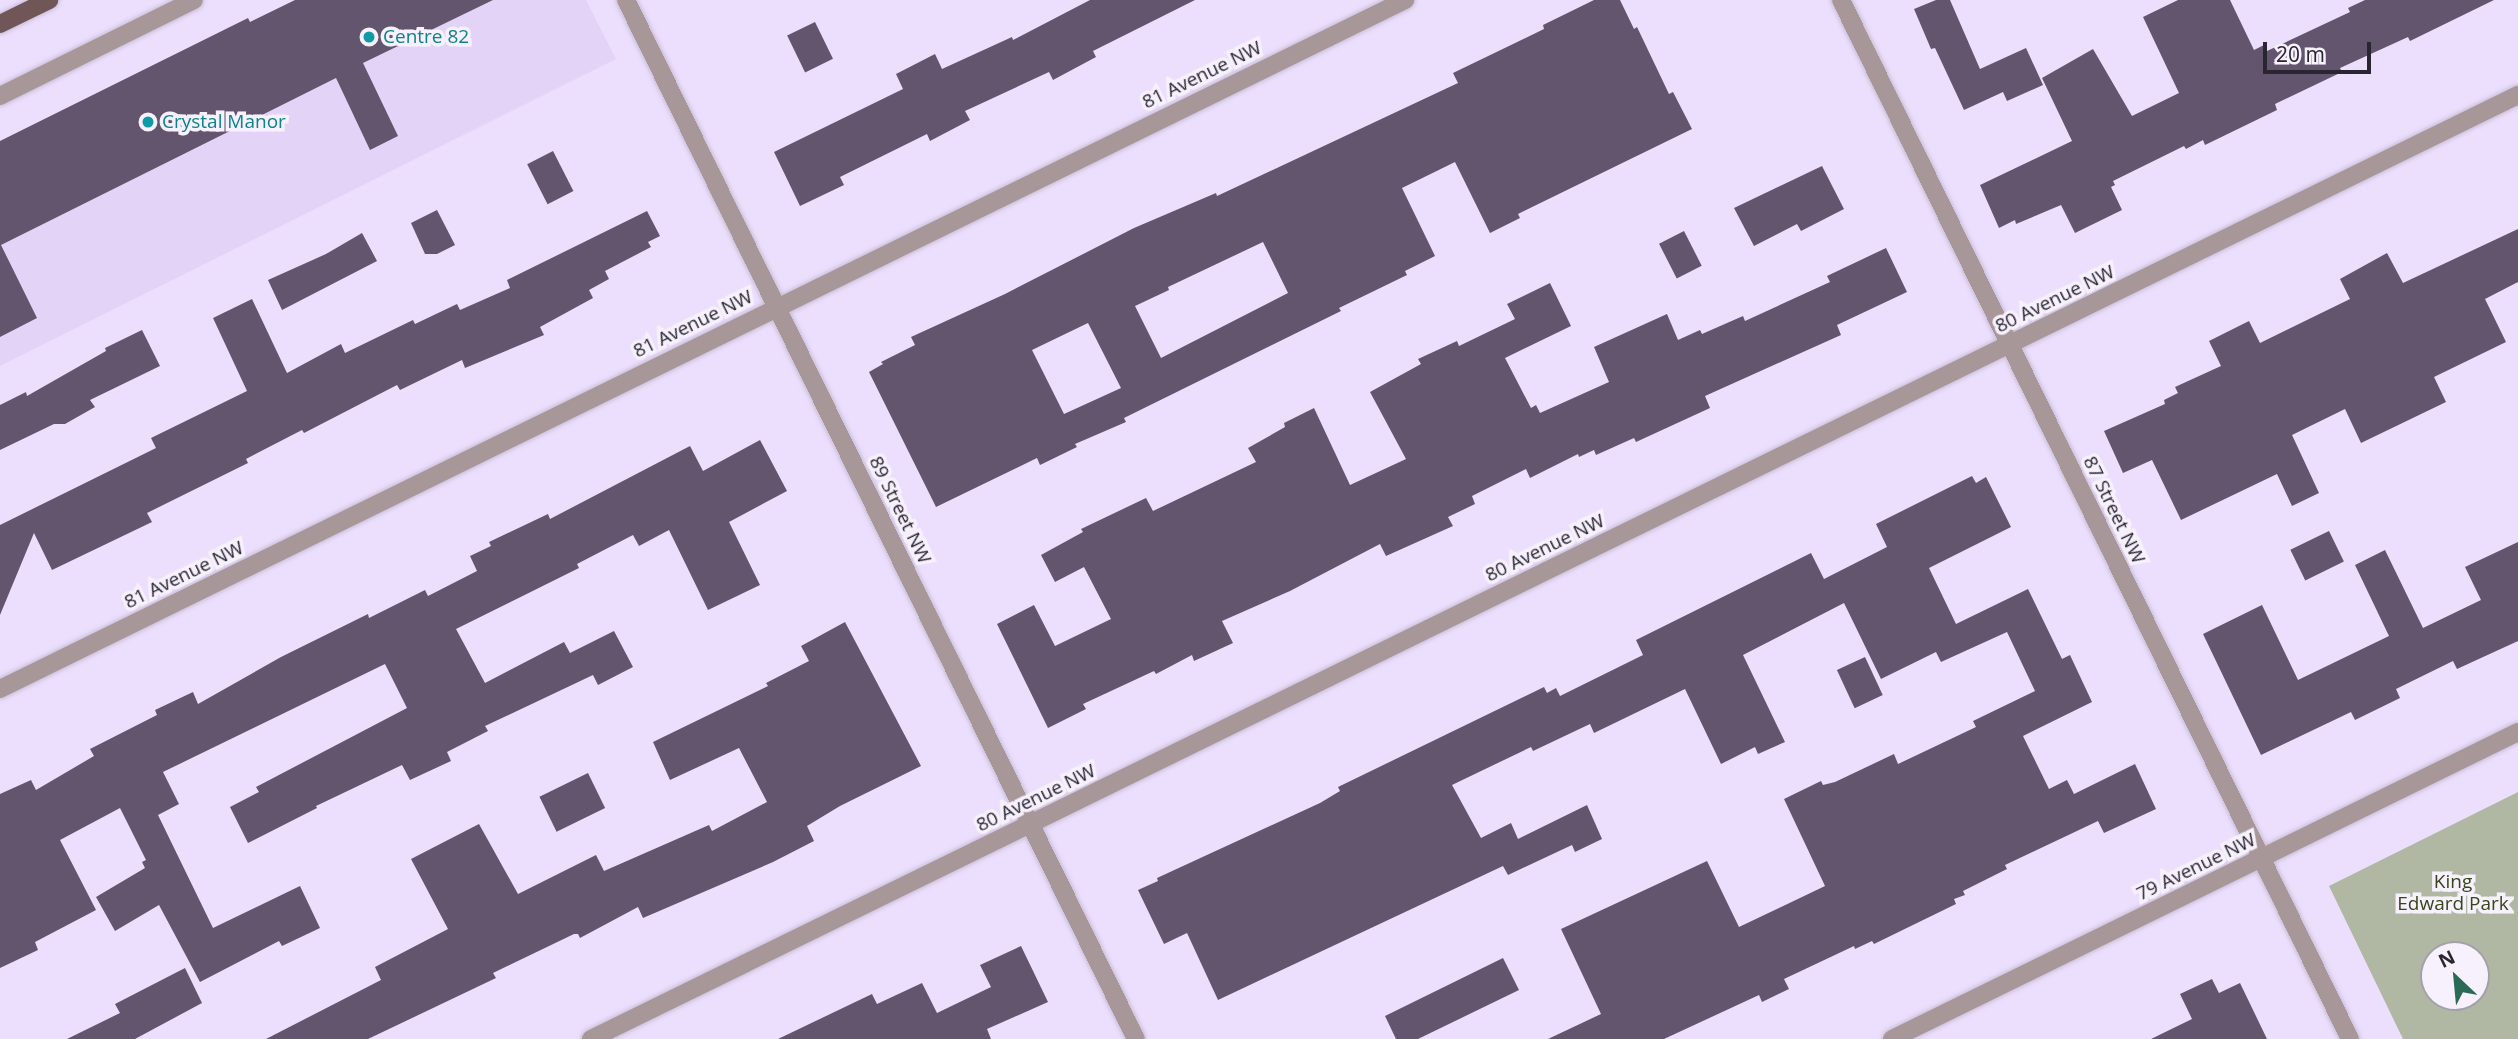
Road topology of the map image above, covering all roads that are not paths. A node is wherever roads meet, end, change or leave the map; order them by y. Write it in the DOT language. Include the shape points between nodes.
graph roads {
  1 [pos="49,0"];
  2 [pos="194,0"];
  3 [pos="625,0"];
  4 [pos="1405,0"];
  5 [pos="1841,0"];
  6 [pos="0,24"];
  7 [pos="2518,95"];
  8 [pos="0,96"];
  9 [pos="776,306"];
  10 [pos="2009,345"];
  11 [pos="0,689"];
  12 [pos="2518,732"];
  13 [pos="1030,824"];
  14 [pos="2261,858"];
  15 [pos="591,1039"];
  16 [pos="1136,1039"];
  17 [pos="1892,1039"];
  18 [pos="2350,1039"];
  1 -- 6 [label="main road"];
  2 -- 8 [label="street"];
  3 -- 9 [label="street, 89 Street NW"];
  4 -- 9 [label="street, 81 Avenue NW"];
  5 -- 10 [label="street, 87 Street NW"];
  7 -- 10 [label="street, 80 Avenue NW"];
  9 -- 11 [label="street, 81 Avenue NW"];
  9 -- 13 [label="street, 89 Street NW"];
  10 -- 13 [label="street, 80 Avenue NW"];
  10 -- 14 [label="street, 87 Street NW"];
  12 -- 14 [label="street, 79 Avenue NW"];
  13 -- 15 [label="street, 80 Avenue NW"];
  13 -- 16 [label="street, 89 Street NW"];
  14 -- 17 [label="street, 79 Avenue NW"];
  14 -- 18 [label="street, 87 Street NW"];
}
